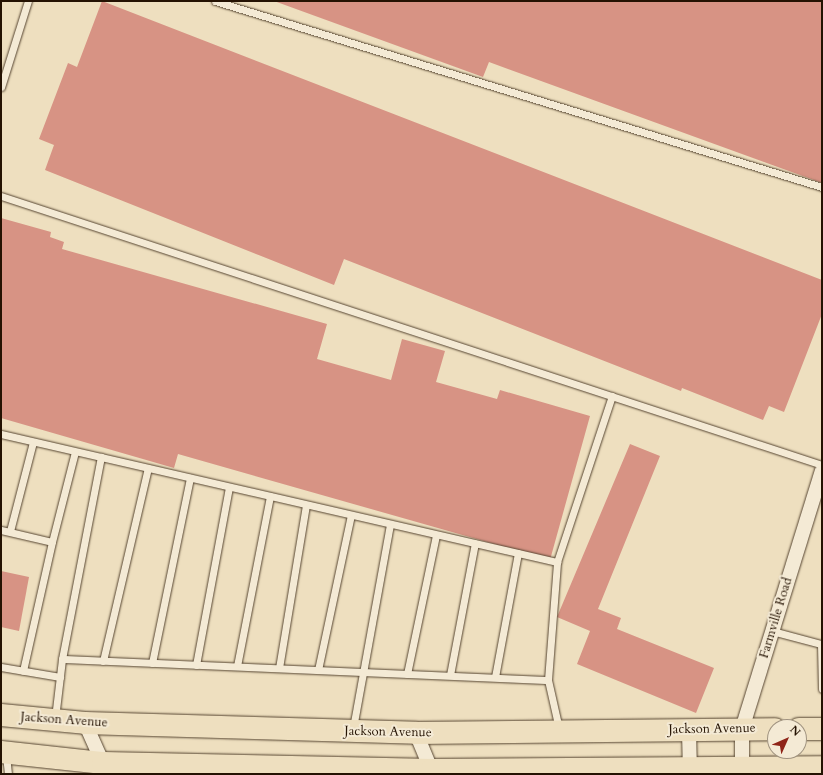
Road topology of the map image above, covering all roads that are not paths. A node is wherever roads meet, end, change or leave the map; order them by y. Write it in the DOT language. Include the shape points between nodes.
graph roads {
  1 [pos="28,1"];
  2 [pos="215,1"];
  3 [pos="1,88"];
  4 [pos="822,187"];
  5 [pos="1,196"];
  6 [pos="612,396"];
  7 [pos="1,434"];
  8 [pos="33,442"];
  9 [pos="75,452"];
  10 [pos="101,457"];
  11 [pos="822,465"];
  12 [pos="148,468"];
  13 [pos="822,471"];
  14 [pos="190,478"];
  15 [pos="229,487"];
  16 [pos="270,496"];
  17 [pos="306,505"];
  18 [pos="351,515"];
  19 [pos="390,524"];
  20 [pos="1,530"];
  21 [pos="10,531"];
  22 [pos="436,534"];
  23 [pos="52,542"];
  24 [pos="475,543"];
  25 [pos="518,553"];
  26 [pos="557,562"];
  27 [pos="772,631"];
  28 [pos="62,659"];
  29 [pos="103,661"];
  30 [pos="152,663"];
  31 [pos="196,665"];
  32 [pos="237,666"];
  33 [pos="1,667"];
  34 [pos="279,668"];
  35 [pos="318,670"];
  36 [pos="23,671"];
  37 [pos="361,672"];
  38 [pos="407,674"];
  39 [pos="450,676"];
  40 [pos="60,677"];
  41 [pos="495,677"];
  42 [pos="548,680"];
  43 [pos="822,689"];
  44 [pos="1,715"];
  45 [pos="55,720"];
  46 [pos="85,723"];
  47 [pos="742,729"];
  48 [pos="767,729"];
  49 [pos="807,729"];
  50 [pos="822,729"];
  51 [pos="689,730"];
  52 [pos="352,731"];
  53 [pos="560,731"];
  54 [pos="416,733"];
  55 [pos="5,760"];
  56 [pos="742,767"];
  57 [pos="822,767"];
  58 [pos="105,769"];
  59 [pos="765,770"];
  60 [pos="689,771"];
  61 [pos="432,772"];
  1 -- 3 [label="lane"];
  2 -- 4 [label="lane"];
  5 -- 6 [label="lane"];
  6 -- 11 [label="lane"];
  6 -- 26 [label="lane"];
  7 -- 8 [label="lane"];
  8 -- 9 [label="lane"];
  8 -- 21 [label="lane"];
  9 -- 10 [label="lane"];
  9 -- 23 [label="lane"];
  10 -- 12 [label="lane"];
  10 -- 28 [label="lane"];
  12 -- 14 [label="lane"];
  12 -- 29 [label="lane"];
  13 -- 27 [label="street, Farmville Road"];
  14 -- 15 [label="lane"];
  14 -- 30 [label="lane"];
  15 -- 16 [label="lane"];
  15 -- 31 [label="lane"];
  16 -- 17 [label="lane"];
  16 -- 32 [label="lane"];
  17 -- 18 [label="lane"];
  17 -- 34 [label="lane"];
  18 -- 19 [label="lane"];
  18 -- 35 [label="lane"];
  19 -- 22 [label="lane"];
  19 -- 37 [label="lane"];
  20 -- 21 [label="lane"];
  21 -- 23 [label="lane"];
  22 -- 24 [label="lane"];
  22 -- 38 [label="lane"];
  23 -- 36 [label="lane"];
  24 -- 25 [label="lane"];
  24 -- 39 [label="lane"];
  25 -- 26 [label="lane"];
  25 -- 41 [label="lane"];
  26 -- 42 [label="lane"];
  27 -- 43 [label="lane" via="821,644"];
  27 -- 47 [label="street, Farmville Road"];
  28 -- 29 [label="lane"];
  28 -- 40 [label="lane"];
  29 -- 30 [label="lane"];
  30 -- 31 [label="lane"];
  31 -- 32 [label="lane"];
  32 -- 34 [label="lane"];
  33 -- 36 [label="lane"];
  34 -- 35 [label="lane"];
  35 -- 37 [label="lane"];
  36 -- 40 [label="lane"];
  37 -- 38 [label="lane"];
  37 -- 52 [label="lane"];
  38 -- 39 [label="lane"];
  39 -- 41 [label="lane"];
  40 -- 45 [label="lane"];
  41 -- 42 [label="lane"];
  42 -- 53 [label="lane"];
  44 -- 45 [label="main road, Jackson Avenue"];
  45 -- 46 [label="main road, Jackson Avenue"];
  46 -- 52 [label="main road, Jackson Avenue"];
  46 -- 58 [label="street"];
  47 -- 48 [label="main road, Jackson Avenue"];
  47 -- 51 [label="main road, Jackson Avenue"];
  47 -- 56 [label="street, Farmville Road"];
  49 -- 50 [label="main road"];
  51 -- 53 [label="main road, Jackson Avenue"];
  51 -- 60 [label="street"];
  52 -- 54 [label="main road, Jackson Avenue"];
  53 -- 54 [label="main road, Jackson Avenue"];
  54 -- 61 [label="street"];
  55 -- 58 [label="main road"];
  56 -- 59 [label="main road"];
  56 -- 60 [label="main road"];
  57 -- 59 [label="main road"];
  58 -- 61 [label="main road"];
  60 -- 61 [label="main road"];
}
